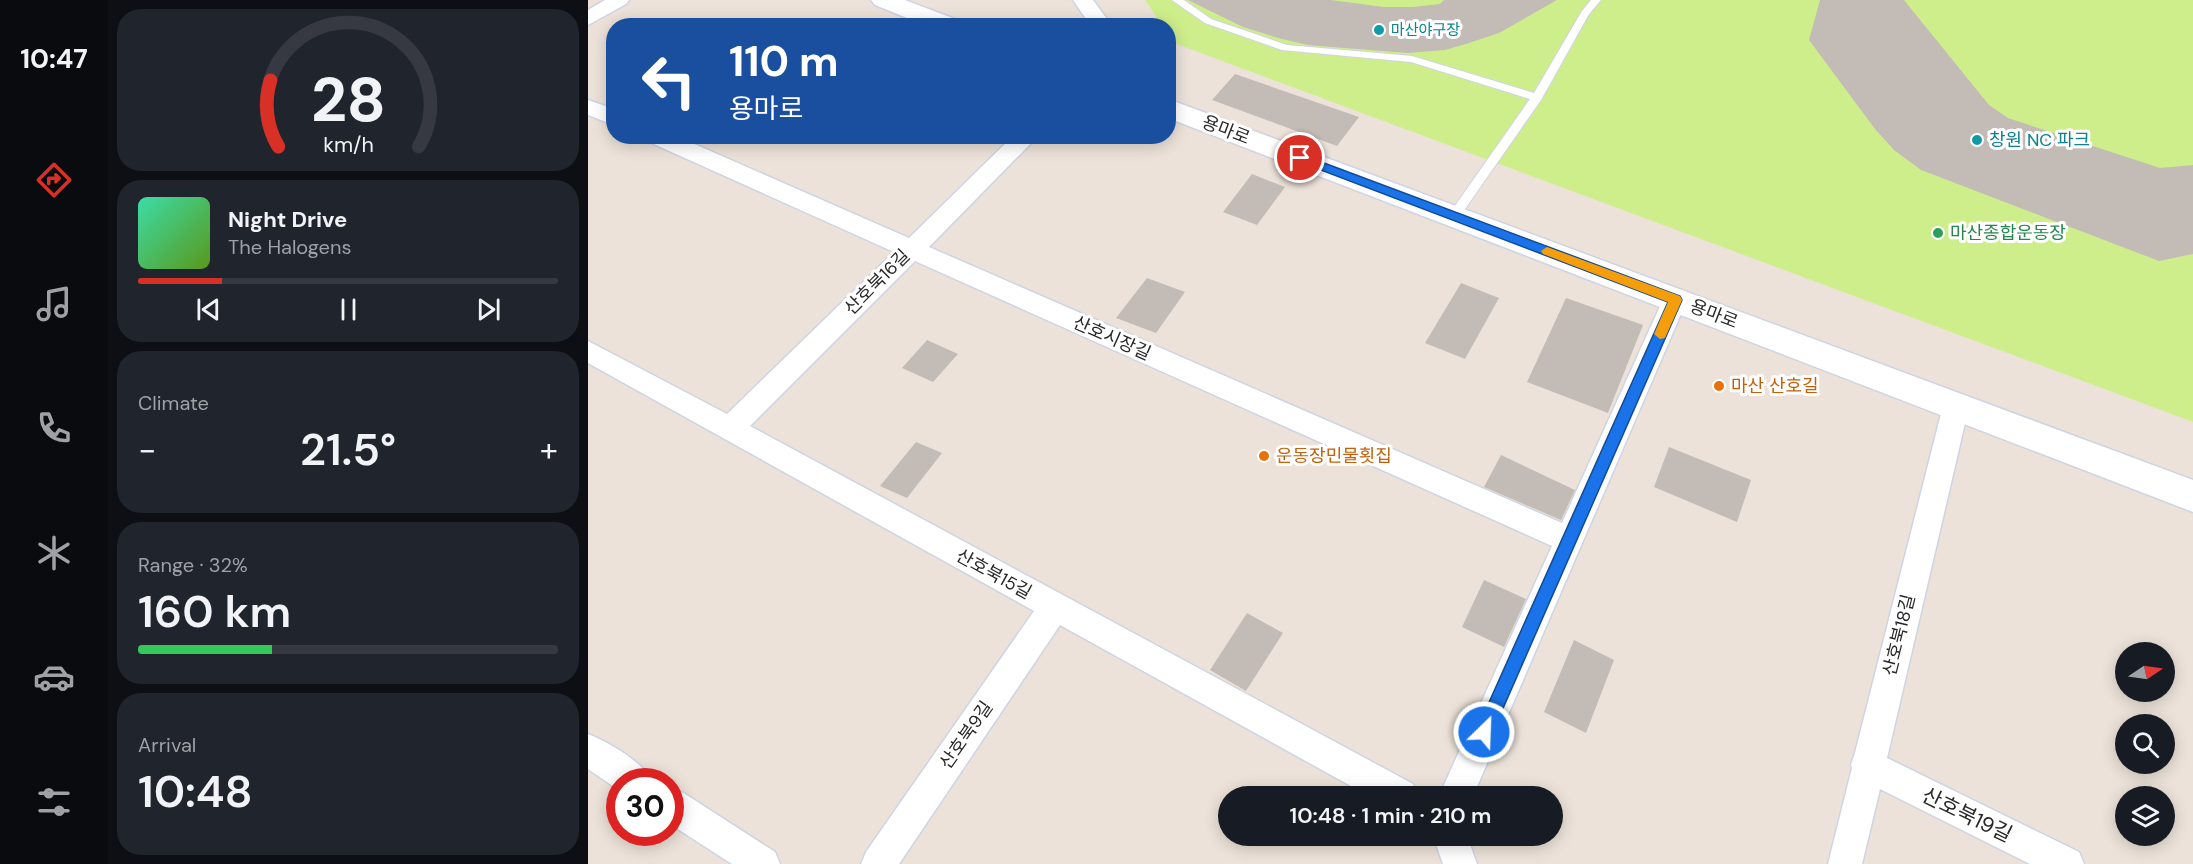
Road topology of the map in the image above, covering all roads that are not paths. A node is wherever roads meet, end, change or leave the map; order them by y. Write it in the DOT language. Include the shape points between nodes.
graph roads {
  1 [pos="619,0"];
  2 [pos="883,0"];
  3 [pos="1083,0"];
  4 [pos="1177,0"];
  5 [pos="1596,0"];
  6 [pos="930,18"];
  7 [pos="1096,18"];
  8 [pos="588,19"];
  9 [pos="1537,97"];
  10 [pos="588,107"];
  11 [pos="1176,111"];
  12 [pos="606,115"];
  13 [pos="673,144"];
  14 [pos="1019,144"];
  15 [pos="1454,216"];
  16 [pos="910,249"];
  17 [pos="1676,300"];
  18 [pos="591,356"];
  19 [pos="1956,406"];
  20 [pos="730,429"];
  21 [pos="2193,495"];
  22 [pos="1569,540"];
  23 [pos="1055,607"];
  24 [pos="588,750"];
  25 [pos="1867,765"];
  26 [pos="615,768"];
  27 [pos="1383,786"];
  28 [pos="1460,786"];
  29 [pos="684,813"];
  30 [pos="1454,846"];
  31 [pos="763,864"];
  32 [pos="878,864"];
  33 [pos="1460,864"];
  34 [pos="1845,864"];
  35 [pos="2067,864"];
  1 -- 8 [label="street"];
  2 -- 6 [label="main road"];
  3 -- 7 [label="street"];
  4 -- 9 [label="lane" via="1208,21 1286,48 1412,59"];
  5 -- 9 [label="lane"];
  9 -- 15 [label="lane"];
  10 -- 12 [label="street"];
  11 -- 15 [label="main road, 용마로"];
  13 -- 16 [label="street, 산호시장길"];
  14 -- 16 [label="street, 산호북16길"];
  15 -- 17 [label="main road, 용마로"];
  16 -- 20 [label="street, 산호북16길"];
  16 -- 22 [label="street, 산호시장길"];
  17 -- 19 [label="main road, 용마로"];
  17 -- 22 [label="street"];
  18 -- 20 [label="street, 산호북15길"];
  19 -- 21 [label="main road, 용마로"];
  19 -- 25 [label="street, 산호북18길"];
  20 -- 23 [label="street, 산호북15길"];
  22 -- 28 [label="street"];
  23 -- 27 [label="street, 산호북15길"];
  23 -- 32 [label="street, 산호북9길"];
  24 -- 26 [label="street"];
  25 -- 34 [label="street, 산호북18길"];
  25 -- 35 [label="street, 산호북19길"];
  29 -- 31 [label="street"];
  30 -- 33 [label="street"];
}
